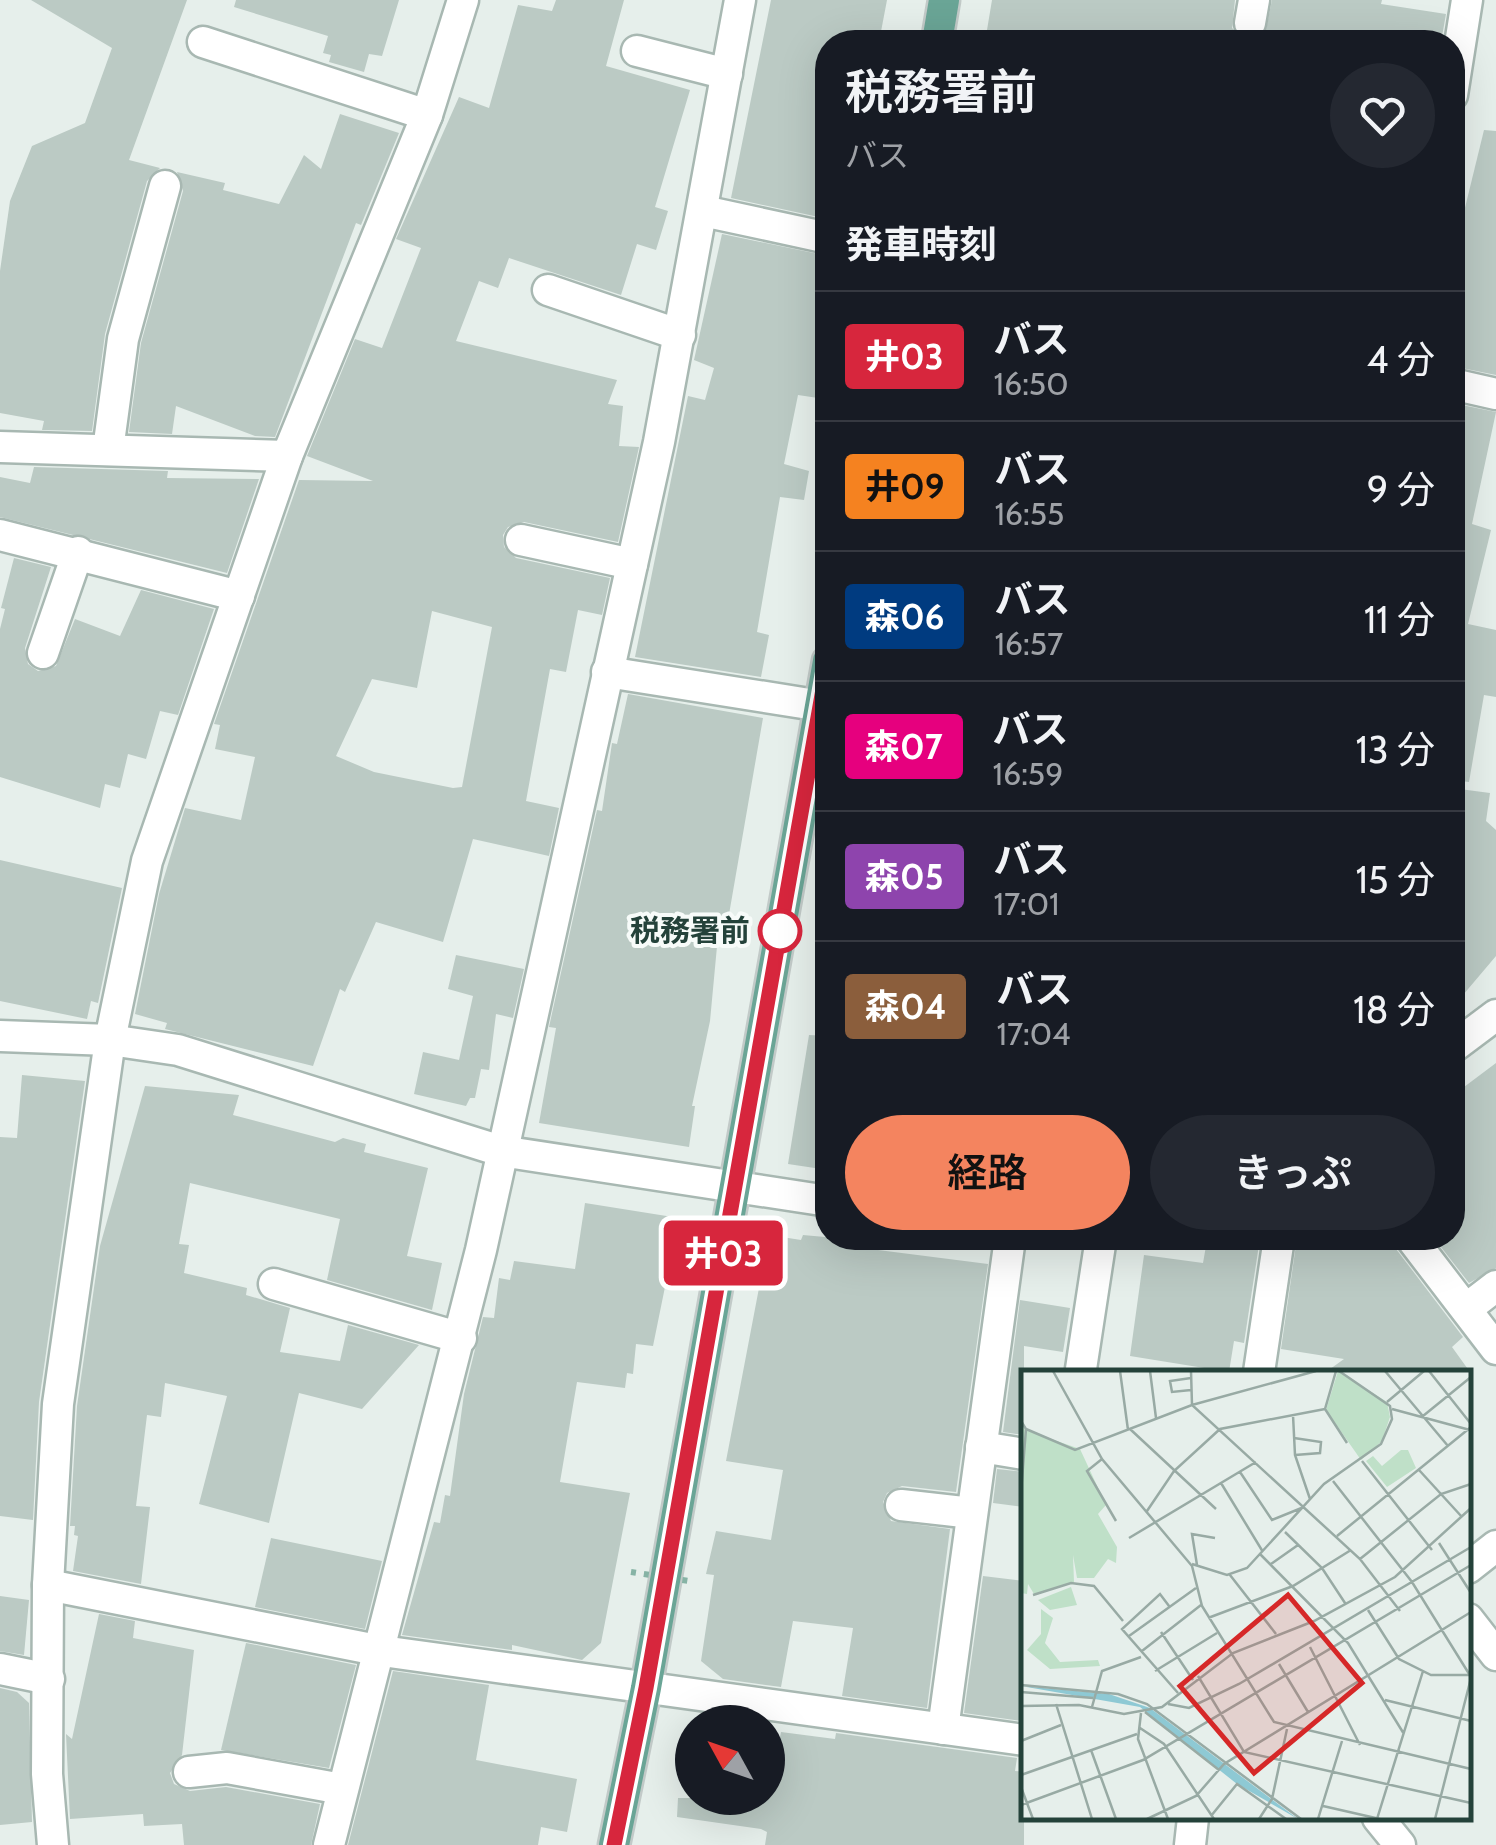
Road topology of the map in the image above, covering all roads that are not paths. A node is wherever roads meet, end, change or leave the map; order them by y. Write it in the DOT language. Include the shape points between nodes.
graph roads {
  1 [pos="463,0"];
  2 [pos="740,0"];
  3 [pos="944,0"];
  4 [pos="1467,0"];
  5 [pos="939,30"];
  6 [pos="1462,30"];
  7 [pos="203,42"];
  8 [pos="637,51"];
  9 [pos="727,74"];
  10 [pos="427,115"];
  11 [pos="165,186"];
  12 [pos="703,212"];
  13 [pos="815,235"];
  14 [pos="548,290"];
  15 [pos="680,335"];
  16 [pos="1465,387"];
  17 [pos="1496,394"];
  18 [pos="0,447"];
  19 [pos="108,450"];
  20 [pos="287,456"];
  21 [pos="0,535"];
  22 [pos="521,540"];
  23 [pos="78,552"];
  24 [pos="632,564"];
  25 [pos="238,596"];
  26 [pos="43,653"];
  27 [pos="607,672"];
  28 [pos="815,705"];
  29 [pos="815,754"];
  30 [pos="1496,1015"];
  31 [pos="0,1036"];
  32 [pos="1465,1038"];
  33 [pos="110,1040"];
  34 [pos="502,1151"];
  35 [pos="734,1187"];
  36 [pos="815,1199"];
  37 [pos="1008,1250"];
  38 [pos="1099,1250"];
  39 [pos="1277,1250"];
  40 [pos="1421,1250"];
  41 [pos="274,1284"];
  42 [pos="1496,1286"];
  43 [pos="1466,1309"];
  44 [pos="461,1338"];
  45 [pos="1496,1349"];
  46 [pos="1080,1369"];
  47 [pos="1259,1370"];
  48 [pos="981,1447"];
  49 [pos="1021,1454"];
  50 [pos="901,1505"];
  51 [pos="972,1513"];
  52 [pos="1496,1546"];
  53 [pos="1471,1566"];
  54 [pos="48,1585"];
  55 [pos="1471,1623"];
  56 [pos="382,1651"];
  57 [pos="1496,1655"];
  58 [pos="0,1670"];
  59 [pos="49,1679"];
  60 [pos="646,1688"];
  61 [pos="943,1728"];
  62 [pos="1021,1740"];
  63 [pos="189,1772"];
  64 [pos="342,1788"];
  65 [pos="1193,1820"];
  66 [pos="1380,1820"];
  67 [pos="52,1845"];
  68 [pos="329,1845"];
  69 [pos="614,1845"];
  70 [pos="1190,1845"];
  71 [pos="1400,1845"];
  1 -- 10 [label="street"];
  2 -- 9 [label="street"];
  3 -- 5 [label="main road"];
  4 -- 6 [label="street"];
  7 -- 10 [label="street"];
  8 -- 9 [label="street"];
  9 -- 12 [label="street"];
  10 -- 20 [label="street"];
  11 -- 19 [label="street" via="123,339"];
  12 -- 13 [label="street"];
  12 -- 15 [label="street"];
  14 -- 15 [label="street"];
  15 -- 24 [label="street"];
  16 -- 17 [label="street"];
  18 -- 19 [label="street"];
  19 -- 20 [label="street"];
  20 -- 25 [label="street"];
  21 -- 23 [label="street"];
  22 -- 24 [label="street"];
  23 -- 25 [label="street"];
  23 -- 26 [label="street"];
  24 -- 27 [label="street"];
  25 -- 33 [label="street" via="147,861"];
  27 -- 28 [label="street"];
  27 -- 34 [label="street"];
  29 -- 35 [label="main road"];
  30 -- 32 [label="street"];
  31 -- 33 [label="street"];
  33 -- 34 [label="street" via="178,1050"];
  33 -- 54 [label="street" via="58,1404"];
  34 -- 35 [label="street"];
  34 -- 44 [label="street"];
  35 -- 36 [label="street"];
  35 -- 60 [label="main road"];
  37 -- 48 [label="street"];
  38 -- 46 [label="street"];
  39 -- 47 [label="street"];
  40 -- 43 [label="street"];
  41 -- 44 [label="street"];
  42 -- 43 [label="street"];
  43 -- 45 [label="street"];
  44 -- 56 [label="street"];
  48 -- 49 [label="street"];
  48 -- 51 [label="street"];
  50 -- 51 [label="street"];
  51 -- 61 [label="street"];
  52 -- 53 [label="street"];
  54 -- 56 [label="street"];
  54 -- 59 [label="street"];
  55 -- 57 [label="street"];
  56 -- 60 [label="street"];
  56 -- 64 [label="street"];
  58 -- 59 [label="street"];
  59 -- 67 [label="street"];
  60 -- 61 [label="street"];
  60 -- 69 [label="main road"];
  61 -- 62 [label="street"];
  63 -- 64 [label="street" via="227,1768"];
  64 -- 68 [label="street"];
  65 -- 70 [label="street"];
  66 -- 71 [label="street"];
}
